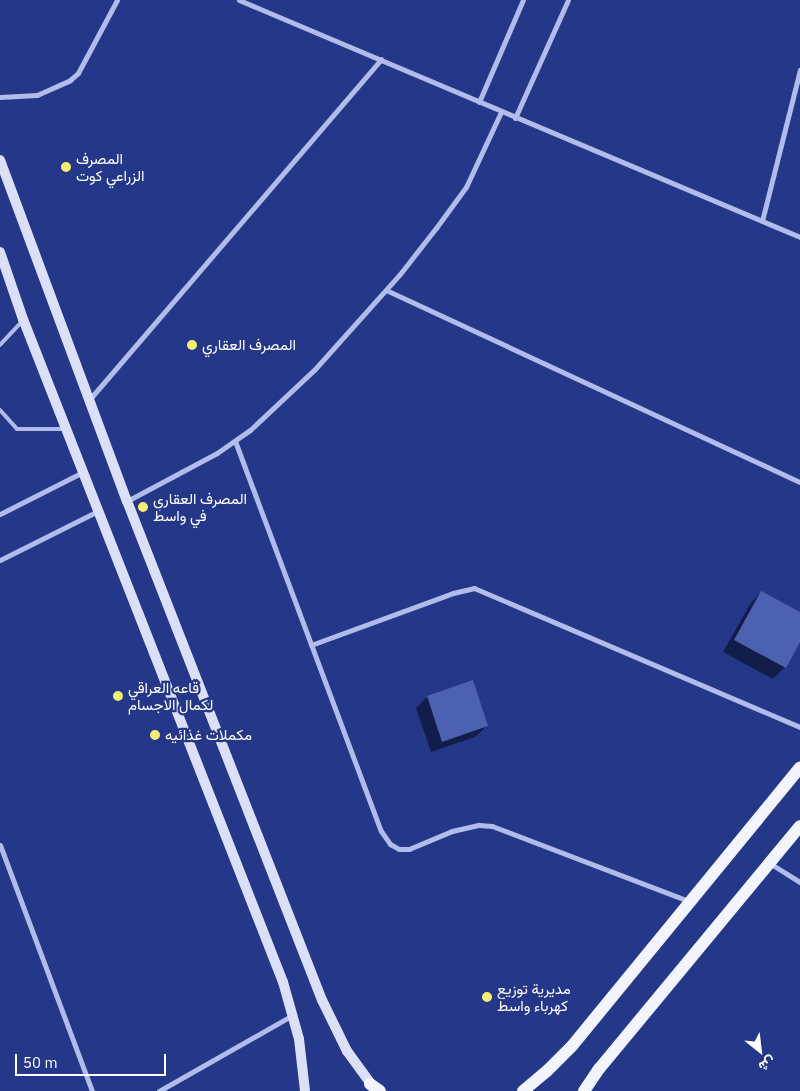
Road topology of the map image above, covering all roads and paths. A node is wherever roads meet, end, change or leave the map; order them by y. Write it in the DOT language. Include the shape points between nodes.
graph roads {
  1 [pos="117,0"];
  2 [pos="239,0"];
  3 [pos="523,0"];
  4 [pos="568,0"];
  5 [pos="381,59"];
  6 [pos="800,70"];
  7 [pos="0,97"];
  8 [pos="479,102"];
  9 [pos="501,112"];
  10 [pos="516,118"];
  11 [pos="0,160"];
  12 [pos="762,221"];
  13 [pos="800,237"];
  14 [pos="0,252"];
  15 [pos="386,290"];
  16 [pos="23,319"];
  17 [pos="0,345"];
  18 [pos="89,400"];
  19 [pos="0,410"];
  20 [pos="66,429"];
  21 [pos="235,440"];
  22 [pos="83,472"];
  23 [pos="800,482"];
  24 [pos="127,501"];
  25 [pos="98,510"];
  26 [pos="0,514"];
  27 [pos="0,560"];
  28 [pos="311,645"];
  29 [pos="800,728"];
  30 [pos="800,767"];
  31 [pos="800,826"];
  32 [pos="0,845"];
  33 [pos="770,863"];
  34 [pos="800,882"];
  35 [pos="688,901"];
  36 [pos="293,1015"];
  37 [pos="375,1089"];
  38 [pos="92,1091"];
  39 [pos="159,1091"];
  40 [pos="305,1091"];
  41 [pos="523,1091"];
  42 [pos="584,1091"];
  1 -- 7 [label="street" via="78,74 37,95"];
  2 -- 5 [label="street"];
  3 -- 8 [label="street"];
  4 -- 10 [label="street"];
  5 -- 8 [label="street"];
  5 -- 18 [label="street"];
  6 -- 12 [label="street"];
  8 -- 9 [label="street"];
  9 -- 10 [label="street"];
  9 -- 15 [label="street" via="466,187"];
  10 -- 12 [label="street"];
  11 -- 18 [label="street"];
  12 -- 13 [label="street"];
  14 -- 16 [label="street"];
  15 -- 21 [label="street" via="314,369 250,430"];
  15 -- 23 [label="street"];
  16 -- 17 [label="lane"];
  16 -- 20 [label="street"];
  18 -- 24 [label="street"];
  19 -- 20 [label="lane" via="17,429"];
  20 -- 22 [label="street"];
  21 -- 24 [label="street"];
  21 -- 28 [label="street"];
  22 -- 25 [label="street"];
  22 -- 26 [label="street"];
  24 -- 37 [label="street" via="322,1000 347,1051"];
  25 -- 27 [label="street"];
  25 -- 36 [label="street" via="283,982"];
  28 -- 29 [label="street" via="452,593 474,588"];
  28 -- 35 [label="street" via="380,831 390,844 399,849 409,849 452,831 479,825 492,826"];
  30 -- 35 [label="main road"];
  31 -- 33 [label="main road"];
  32 -- 38 [label="street"];
  33 -- 34 [label="street"];
  33 -- 42 [label="main road"];
  35 -- 41 [label="main road" via="572,1046"];
  36 -- 39 [label="street"];
  36 -- 40 [label="street" via="303,1061"];
}
